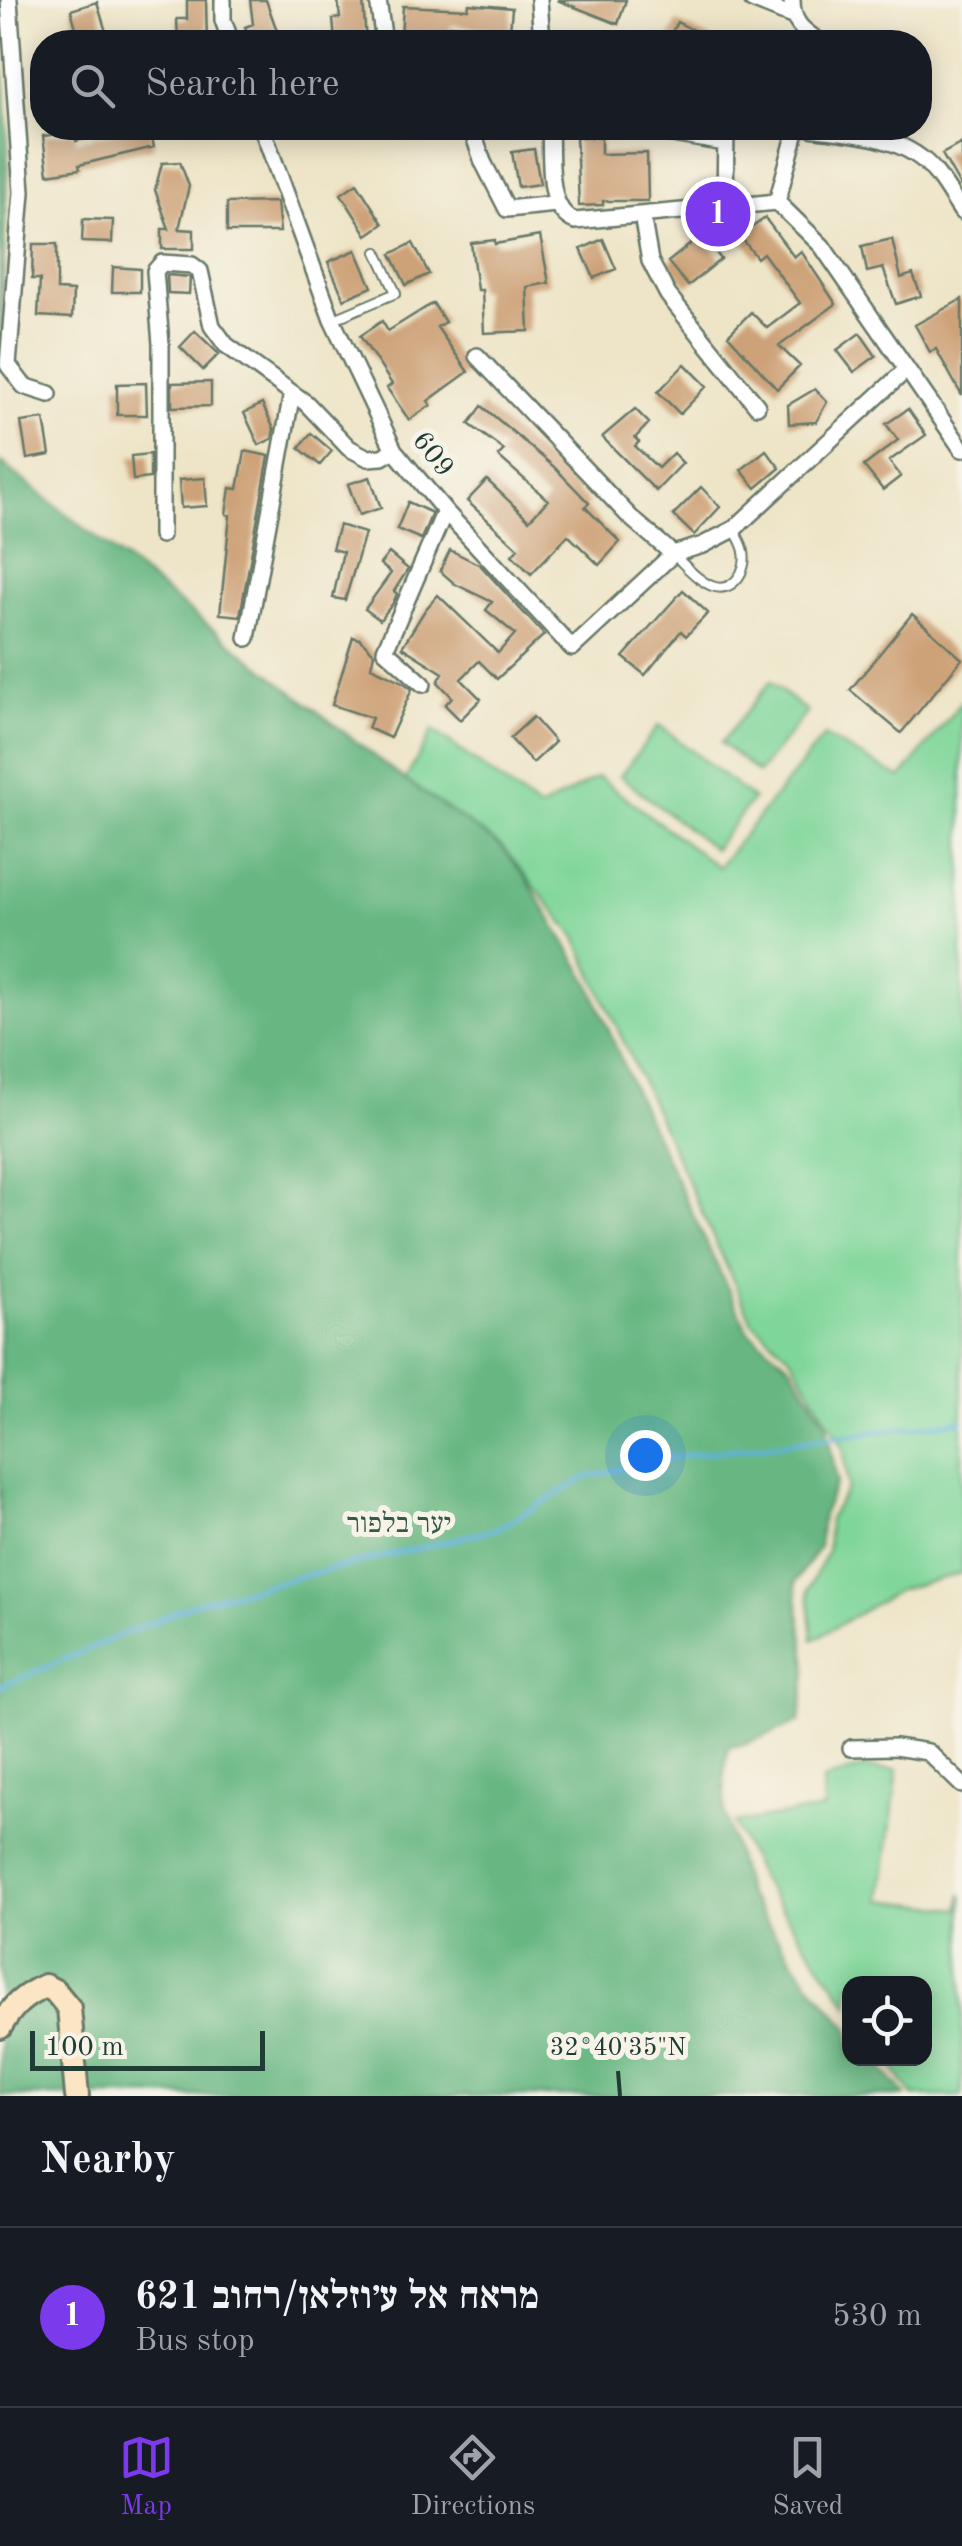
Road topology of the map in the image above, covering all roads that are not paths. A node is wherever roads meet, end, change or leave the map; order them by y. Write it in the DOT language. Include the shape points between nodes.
graph roads {
  1 [pos="10,0"];
  2 [pos="223,0"];
  3 [pos="378,0"];
  4 [pos="539,0"];
  5 [pos="752,0"];
  6 [pos="792,8"];
  7 [pos="227,30"];
  8 [pos="382,30"];
  9 [pos="541,30"];
  10 [pos="266,140"];
  11 [pos="475,140"];
  12 [pos="551,140"];
  13 [pos="726,140"];
  14 [pos="794,140"];
  15 [pos="894,140"];
  16 [pos="777,202"];
  17 [pos="556,204"];
  18 [pos="725,207"];
  19 [pos="962,212"];
  20 [pos="642,214"];
  21 [pos="377,252"];
  22 [pos="332,320"];
  23 [pos="477,356"];
  24 [pos="907,369"];
  25 [pos="292,393"];
  26 [pos="49,394"];
  27 [pos="757,406"];
  28 [pos="962,449"];
  29 [pos="394,450"];
  30 [pos="445,512"];
  31 [pos="734,528"];
  32 [pos="161,535"];
  33 [pos="673,554"];
  34 [pos="247,638"];
  35 [pos="423,684"];
  36 [pos="851,1748"];
  37 [pos="962,1785"];
  38 [pos="0,2027"];
  39 [pos="77,2096"];
  1 -- 26 [label="street" via="22,192 8,365 24,386"];
  2 -- 7 [label="street"];
  3 -- 8 [label="street"];
  4 -- 9 [label="street"];
  5 -- 6 [label="street"];
  10 -- 22 [label="street, 609"];
  11 -- 17 [label="street" via="507,209"];
  12 -- 17 [label="street"];
  13 -- 18 [label="street"];
  14 -- 16 [label="street"];
  15 -- 19 [label="street" via="933,169"];
  16 -- 18 [label="street"];
  16 -- 24 [label="street" via="822,246"];
  17 -- 20 [label="street" via="575,221"];
  18 -- 20 [label="street"];
  20 -- 27 [label="street" via="650,261 668,295"];
  21 -- 22 [label="lane" via="396,293"];
  22 -- 29 [label="street, 609"];
  23 -- 33 [label="street"];
  24 -- 28 [label="street"];
  24 -- 31 [label="street"];
  25 -- 29 [label="street" via="349,448 368,458"];
  25 -- 32 [label="street" via="212,326 200,271 162,263 156,271"];
  25 -- 34 [label="street"];
  29 -- 30 [label="street, 609"];
  30 -- 33 [label="street, 609" via="572,648"];
  30 -- 35 [label="street" via="386,650"];
  31 -- 33 [label="street"];
  31 -- 33 [label="lane" via="745,554 743,569 727,588 702,581"];
  36 -- 37 [label="street" via="928,1752"];
  38 -- 39 [label="street" via="27,1994 46,1986 54,1991 69,2008"];
}
